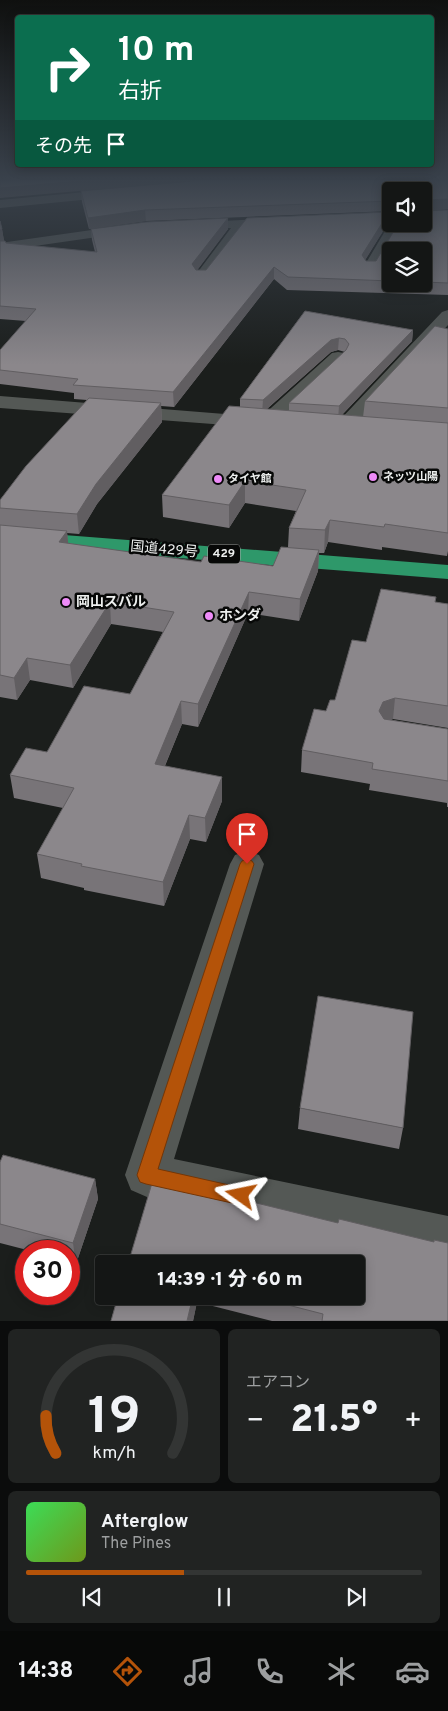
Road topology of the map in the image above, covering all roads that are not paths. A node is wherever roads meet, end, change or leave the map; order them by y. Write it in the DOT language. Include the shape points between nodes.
graph roads {
  1 [pos="43,242"];
  2 [pos="227,242"];
  3 [pos="385,242"];
  4 [pos="0,248"];
  5 [pos="370,268"];
  6 [pos="200,277"];
  7 [pos="448,315"];
  8 [pos="338,357"];
  9 [pos="0,402"];
  10 [pos="267,422"];
  11 [pos="296,424"];
  12 [pos="344,427"];
  13 [pos="0,536"];
  14 [pos="448,572"];
  15 [pos="247,864"];
  16 [pos="448,1239"];
  1 -- 4 [label="street"];
  2 -- 6 [label="street"];
  3 -- 5 [label="street"];
  7 -- 12 [label="street"];
  8 -- 10 [label="street"];
  9 -- 10 [label="street"];
  10 -- 11 [label="street"];
  13 -- 14 [label="highway, 国道429号 / 429"];
  15 -- 16 [label="street" via="146,1175"];
}
